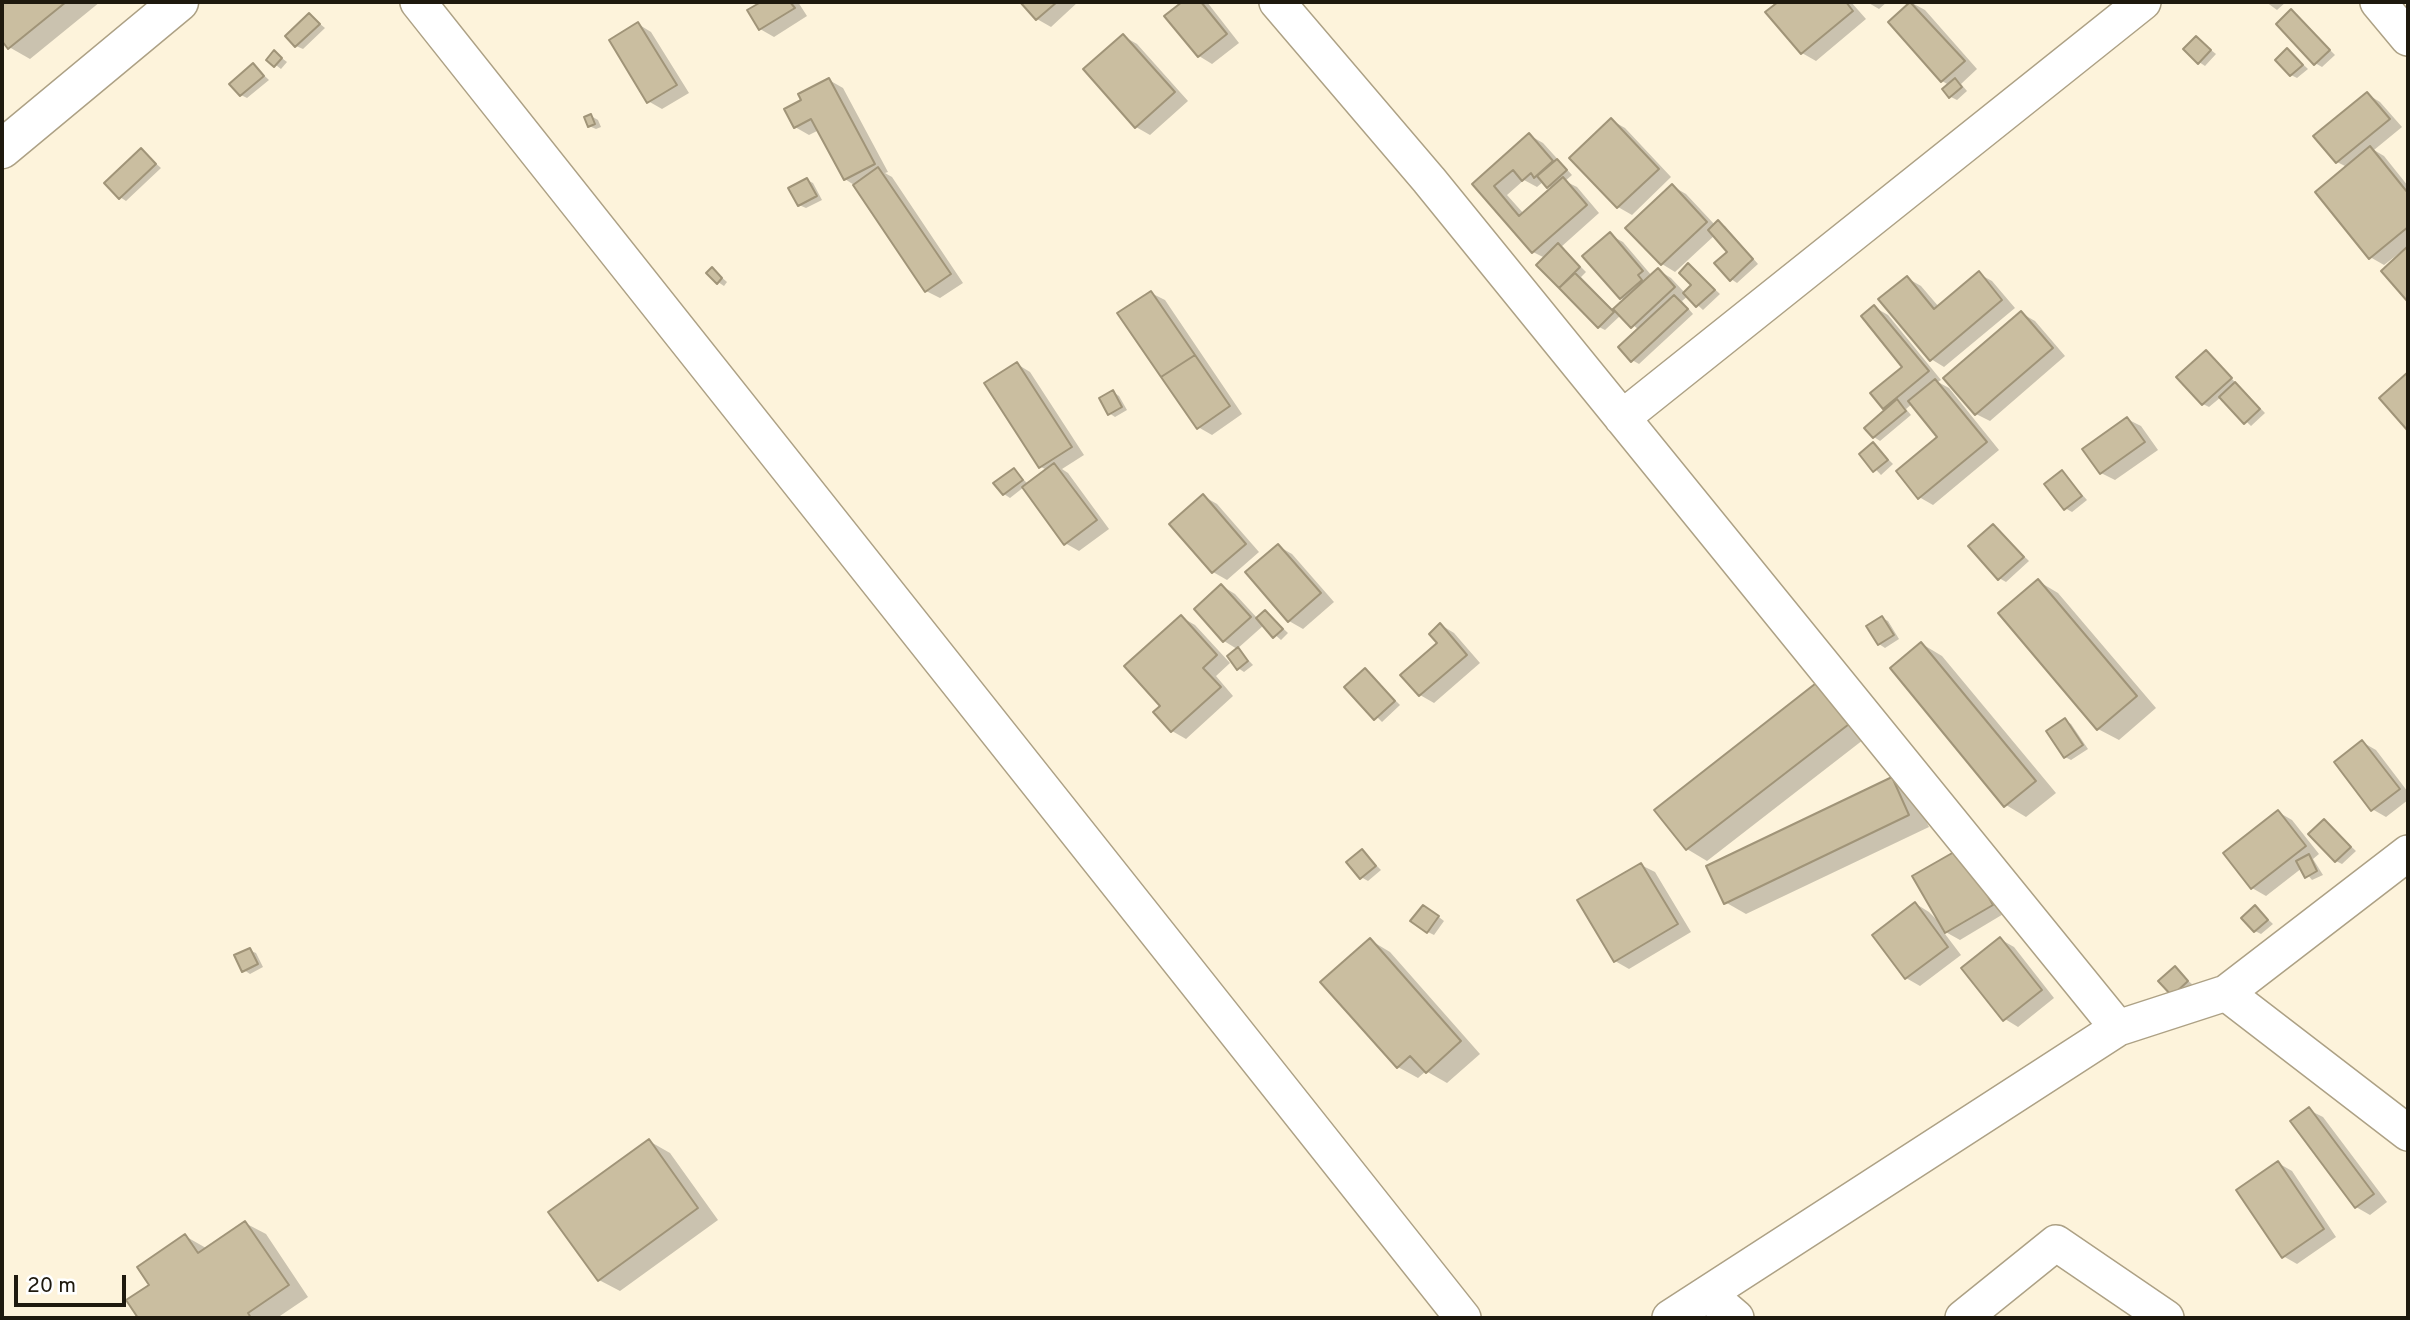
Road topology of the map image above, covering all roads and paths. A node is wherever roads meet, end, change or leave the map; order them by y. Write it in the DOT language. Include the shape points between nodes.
graph roads {
  1 [pos="179,2"];
  2 [pos="418,2"];
  3 [pos="1277,2"];
  4 [pos="2143,2"];
  5 [pos="2378,2"];
  6 [pos="2408,38"];
  7 [pos="2,149"];
  8 [pos="1622,418"];
  9 [pos="2408,853"];
  10 [pos="2226,993"];
  11 [pos="2118,1028"];
  12 [pos="2408,1133"];
  13 [pos="1708,1294"];
  14 [pos="1463,1318"];
  15 [pos="1670,1318"];
  16 [pos="1736,1318"];
  17 [pos="1963,1318"];
  18 [pos="2166,1318"];
  1 -- 7 [label="street"];
  2 -- 14 [label="street"];
  3 -- 8 [label="street"];
  4 -- 8 [label="street"];
  5 -- 6 [label="street"];
  8 -- 11 [label="street"];
  9 -- 10 [label="street"];
  10 -- 11 [label="street"];
  10 -- 12 [label="street"];
  11 -- 13 [label="street"];
  13 -- 15 [label="street"];
  13 -- 16 [label="street"];
  17 -- 18 [label="street" via="2056,1243"];
}
